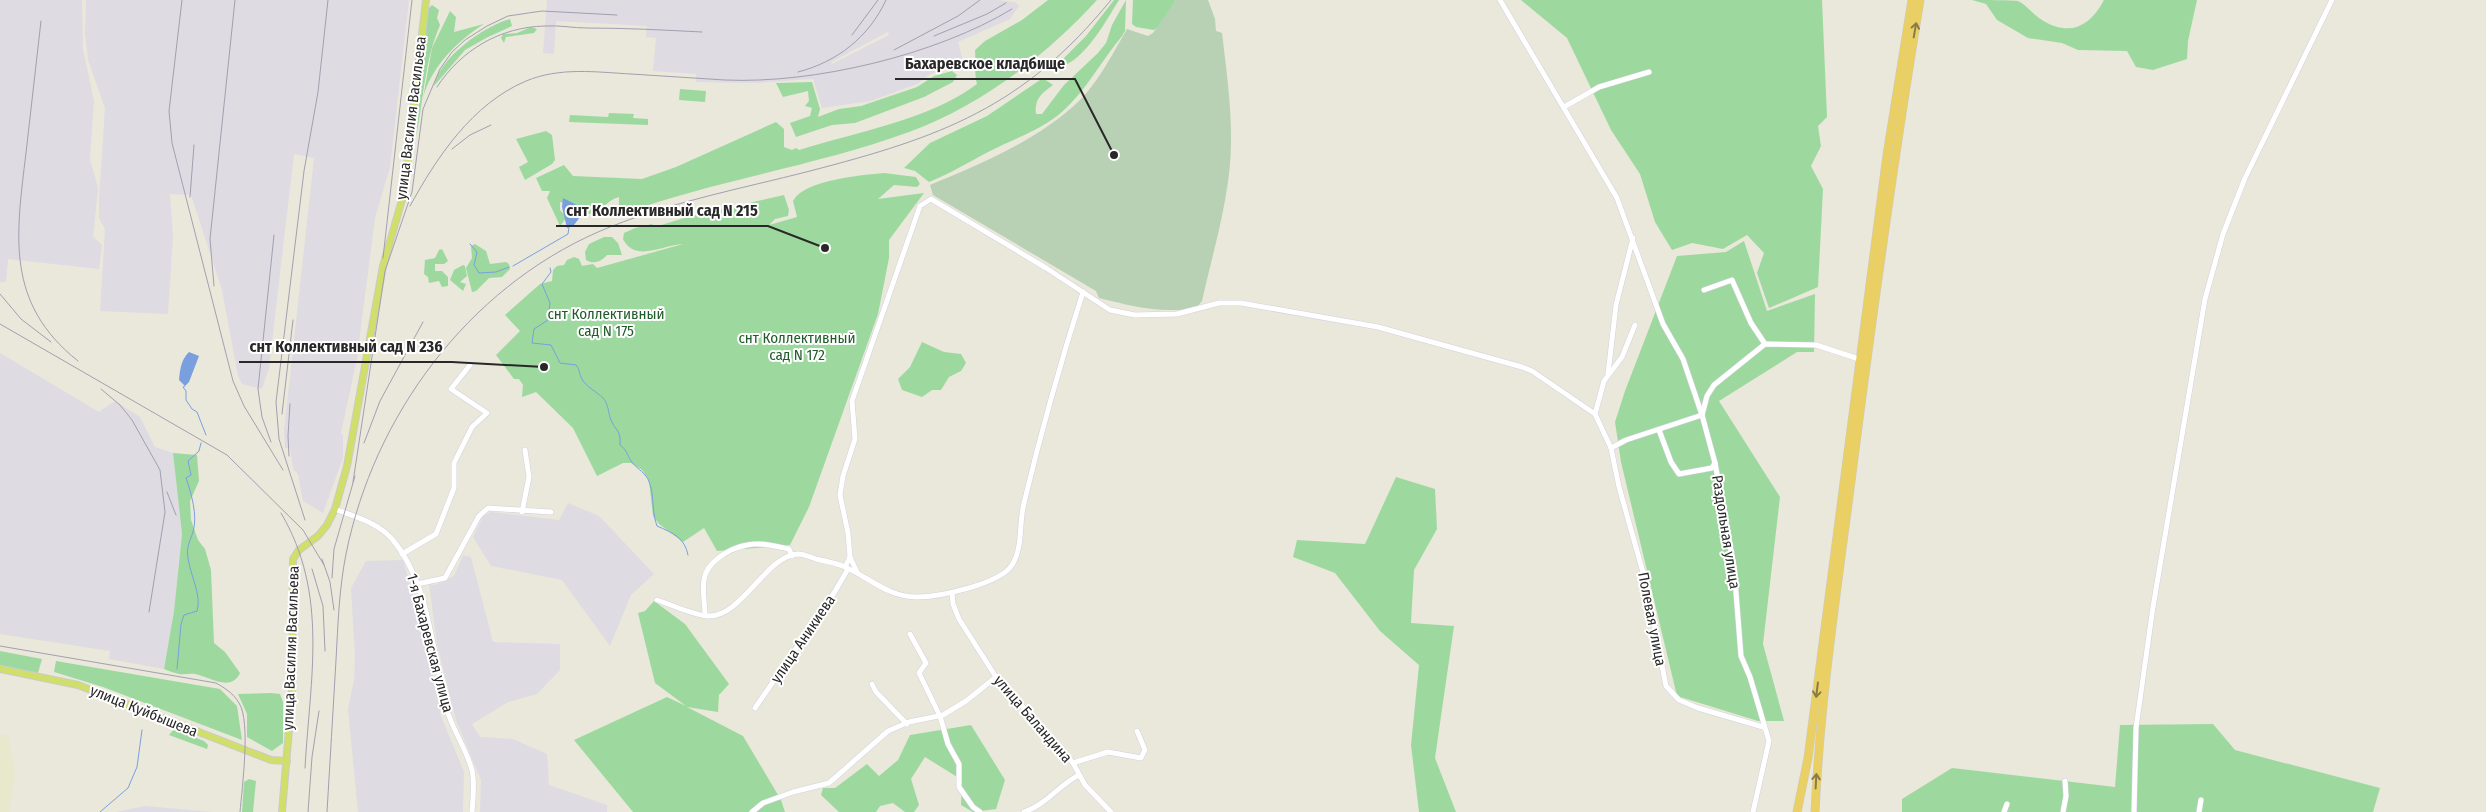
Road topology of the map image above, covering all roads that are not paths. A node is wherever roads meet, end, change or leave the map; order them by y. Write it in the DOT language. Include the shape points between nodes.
graph roads {
  1 [pos="426,0"];
  2 [pos="1500,0"];
  3 [pos="1912,0"];
  4 [pos="1920,0"];
  5 [pos="2332,0"];
  6 [pos="1649,72"];
  7 [pos="1564,107"];
  8 [pos="1633,238"];
  9 [pos="1704,290"];
  10 [pos="1083,292"];
  11 [pos="1635,325"];
  12 [pos="1765,344"];
  13 [pos="1859,359"];
  14 [pos="470,365"];
  15 [pos="1608,374"];
  16 [pos="1595,414"];
  17 [pos="1702,415"];
  18 [pos="1659,430"];
  19 [pos="1611,448"];
  20 [pos="525,450"];
  21 [pos="1715,463"];
  22 [pos="335,509"];
  23 [pos="522,512"];
  24 [pos="551,512"];
  25 [pos="402,554"];
  26 [pos="792,556"];
  27 [pos="850,556"];
  28 [pos="847,568"];
  29 [pos="858,574"];
  30 [pos="417,584"];
  31 [pos="952,593"];
  32 [pos="657,600"];
  33 [pos="705,615"];
  34 [pos="910,634"];
  35 [pos="0,669"];
  36 [pos="996,677"];
  37 [pos="872,684"];
  38 [pos="755,708"];
  39 [pos="940,716"];
  40 [pos="907,724"];
  41 [pos="1763,727"];
  42 [pos="1137,731"];
  43 [pos="287,761"];
  44 [pos="1073,764"];
  45 [pos="1079,775"];
  46 [pos="2065,781"];
  47 [pos="2201,800"];
  48 [pos="2007,804"];
  49 [pos="282,812"];
  50 [pos="472,812"];
  51 [pos="752,812"];
  52 [pos="980,812"];
  53 [pos="1024,812"];
  54 [pos="1111,812"];
  55 [pos="1753,812"];
  56 [pos="1797,812"];
  57 [pos="1815,812"];
  58 [pos="2004,812"];
  59 [pos="2063,812"];
  60 [pos="2134,812"];
  61 [pos="2199,812"];
  1 -- 22 [label="main road, улица Василия Васильева" via="404,193 383,266 351,450"];
  2 -- 7 [label="street, Раздольная улица"];
  3 -- 13 [label="highway"];
  57 -- 4 [label="highway, one-way" via="1817,750 1882,237"];
  5 -- 60 [label="street" via="2245,178 2223,234 2205,299 2136,728"];
  6 -- 7 [label="street" via="1599,87"];
  7 -- 8 [label="street, Раздольная улица" via="1617,198"];
  8 -- 15 [label="street" via="1616,305"];
  8 -- 17 [label="street, Раздольная улица" via="1663,324 1683,359"];
  9 -- 12 [label="street" via="1732,280 1751,323"];
  10 -- 16 [label="street" via="1110,310 1135,315 1187,313 1219,303 1241,303 1378,327 1532,371"];
  10 -- 27 [label="street" via="931,199 920,206 852,402 854,439 840,495 847,521"];
  10 -- 31 [label="street" via="1038,444 1020,516 1013,564 995,578"];
  11 -- 15 [label="street" via="1622,357"];
  12 -- 13 [label="street" via="1816,345"];
  12 -- 17 [label="street" via="1714,385"];
  13 -- 56 [label="highway, one-way" via="1810,744"];
  14 -- 25 [label="street" via="451,389 487,413 472,426 454,463 454,488 436,534"];
  15 -- 16 [label="street"];
  16 -- 19 [label="street, Полевая улица"];
  17 -- 18 [label="street"];
  17 -- 21 [label="street, Раздольная улица"];
  18 -- 19 [label="street"];
  18 -- 21 [label="street" via="1679,474 1712,468"];
  19 -- 41 [label="street, Полевая улица" via="1646,583 1666,686 1680,700 1698,708"];
  20 -- 23 [label="street" via="530,477"];
  21 -- 41 [label="street, Раздольная улица" via="1734,567 1741,656"];
  22 -- 25 [label="street, 1-я Бахаревская улица" via="377,526"];
  22 -- 43 [label="main road, улица Василия Васильева" via="323,531 299,550 294,559 292,694"];
  23 -- 24 [label="street"];
  23 -- 30 [label="street" via="488,508 445,578"];
  25 -- 30 [label="street, 1-я Бахаревская улица"];
  26 -- 28 [label="street" via="798,554"];
  26 -- 33 [label="street" via="784,558 724,614"];
  26 -- 33 [label="street" via="789,549 765,544 746,545 720,557 708,569 704,579"];
  27 -- 28 [label="street, улица Аникиева"];
  27 -- 29 [label="street"];
  28 -- 29 [label="street"];
  28 -- 38 [label="street, улица Аникиева" via="825,607"];
  29 -- 31 [label="street" via="881,588 904,596"];
  30 -- 50 [label="street, 1-я Бахаревская улица" via="446,709 472,772"];
  31 -- 36 [label="street, улица Баландина" via="960,619"];
  32 -- 33 [label="street"];
  34 -- 39 [label="street" via="926,663 918,673"];
  35 -- 43 [label="main road, улица Куйбышева" via="78,685 271,760"];
  36 -- 39 [label="street" via="966,702"];
  36 -- 44 [label="street, улица Баландина"];
  37 -- 40 [label="street"];
  39 -- 40 [label="street"];
  39 -- 52 [label="street" via="948,744 959,764 959,787"];
  40 -- 51 [label="street" via="888,732 829,783 763,803"];
  41 -- 55 [label="street, Раздольная улица" via="1769,741"];
  42 -- 44 [label="street" via="1145,750 1141,758 1108,752"];
  43 -- 49 [label="main road, улица Василия Васильева"];
  44 -- 45 [label="street, улица Баландина"];
  45 -- 53 [label="street" via="1066,782 1048,800"];
  45 -- 54 [label="street, улица Баландина"];
  46 -- 59 [label="street"];
  47 -- 61 [label="street"];
  48 -- 58 [label="street"];
}
